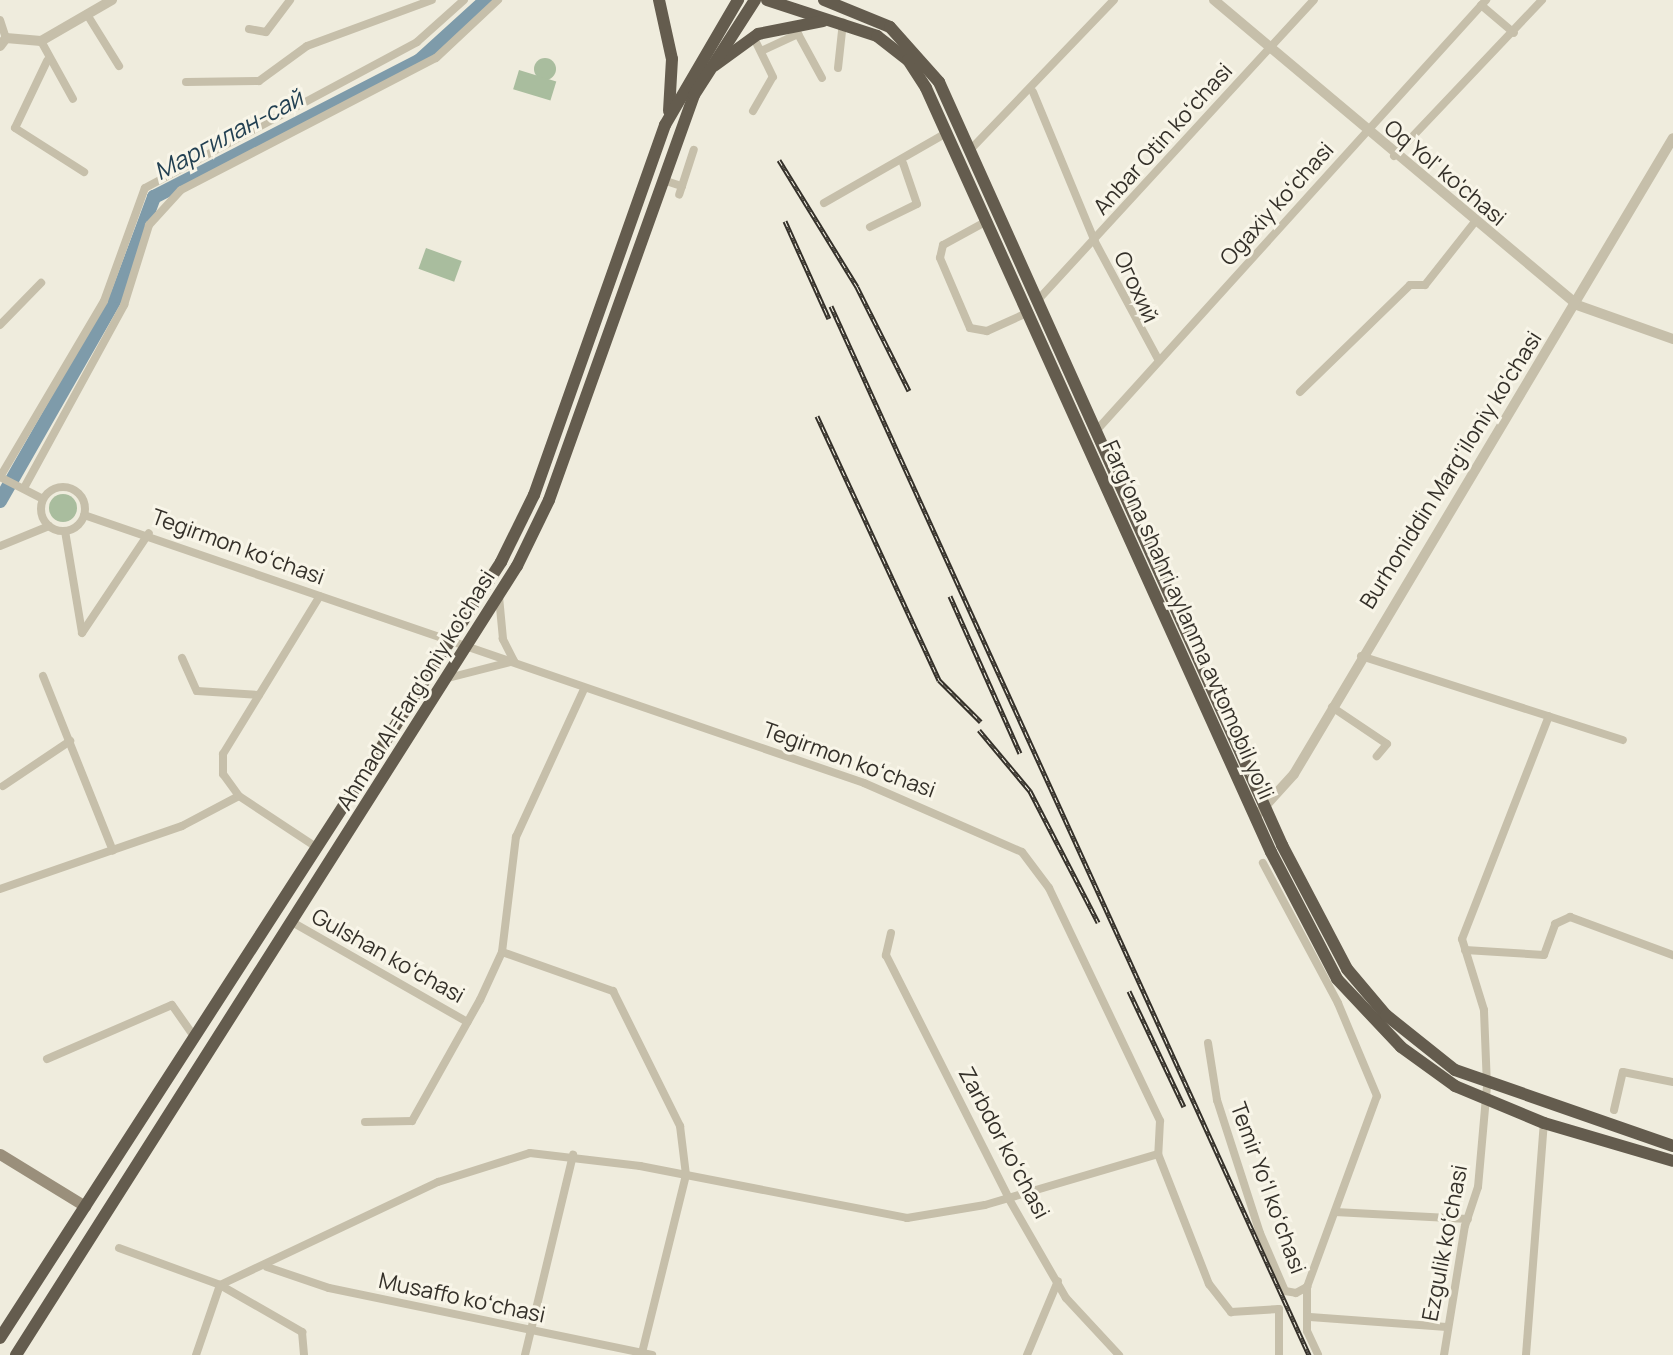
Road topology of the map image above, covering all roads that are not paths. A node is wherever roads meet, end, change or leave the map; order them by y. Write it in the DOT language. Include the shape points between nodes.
graph roads {
  1 [pos="112,0"];
  2 [pos="290,0"];
  3 [pos="432,0"];
  4 [pos="464,0"];
  5 [pos="498,0"];
  6 [pos="659,0"];
  7 [pos="738,0"];
  8 [pos="755,0"];
  9 [pos="767,0"];
  10 [pos="824,0"];
  11 [pos="1114,0"];
  12 [pos="1214,0"];
  13 [pos="1314,0"];
  14 [pos="1542,0"];
  15 [pos="1484,3"];
  16 [pos="405,5"];
  17 [pos="88,16"];
  18 [pos="0,20"];
  19 [pos="842,21"];
  20 [pos="249,29"];
  21 [pos="1514,33"];
  22 [pos="753,36"];
  23 [pos="41,41"];
  24 [pos="3,42"];
  25 [pos="1269,48"];
  26 [pos="761,51"];
  27 [pos="47,61"];
  28 [pos="119,66"];
  29 [pos="838,68"];
  30 [pos="703,76"];
  31 [pos="822,78"];
  32 [pos="186,82"];
  33 [pos="1033,92"];
  34 [pos="73,99"];
  35 [pos="753,111"];
  36 [pos="665,125"];
  37 [pos="946,133"];
  38 [pos="1365,133"];
  39 [pos="1673,138"];
  40 [pos="694,150"];
  41 [pos="970,150"];
  42 [pos="1394,157"];
  43 [pos="903,163"];
  44 [pos="84,172"];
  45 [pos="663,180"];
  46 [pos="824,203"];
  47 [pos="987,221"];
  48 [pos="1474,223"];
  49 [pos="870,227"];
  50 [pos="1095,242"];
  51 [pos="41,283"];
  52 [pos="1037,301"];
  53 [pos="1577,305"];
  54 [pos="1027,313"];
  55 [pos="0,325"];
  56 [pos="1673,339"];
  57 [pos="1159,361"];
  58 [pos="1300,392"];
  59 [pos="1094,433"];
  60 [pos="0,477"];
  61 [pos="24,488"];
  62 [pos="43,499"];
  63 [pos="84,515"];
  64 [pos="49,526"];
  65 [pos="65,531"];
  66 [pos="149,533"];
  67 [pos="0,546"];
  68 [pos="320,596"];
  69 [pos="499,597"];
  70 [pos="449,638"];
  71 [pos="469,644"];
  72 [pos="1360,656"];
  73 [pos="182,658"];
  74 [pos="514,661"];
  75 [pos="43,676"];
  76 [pos="448,678"];
  77 [pos="584,689"];
  78 [pos="259,695"];
  79 [pos="1332,707"];
  80 [pos="1549,716"];
  81 [pos="1623,740"];
  82 [pos="70,741"];
  83 [pos="1377,756"];
  84 [pos="3,786"];
  85 [pos="239,796"];
  86 [pos="1260,813"];
  87 [pos="316,847"];
  88 [pos="113,851"];
  89 [pos="1263,863"];
  90 [pos="0,889"];
  91 [pos="292,922"];
  92 [pos="891,933"];
  93 [pos="1465,950"];
  94 [pos="502,952"];
  95 [pos="1673,955"];
  96 [pos="467,1022"];
  97 [pos="194,1036"];
  98 [pos="1208,1043"];
  99 [pos="47,1059"];
  100 [pos="1673,1082"];
  101 [pos="1487,1086"];
  102 [pos="1482,1100"];
  103 [pos="1614,1110"];
  104 [pos="365,1122"];
  105 [pos="1544,1123"];
  106 [pos="1673,1146"];
  107 [pos="0,1154"];
  108 [pos="1158,1154"];
  109 [pos="573,1155"];
  110 [pos="1673,1161"];
  111 [pos="686,1175"];
  112 [pos="1009,1199"];
  113 [pos="85,1206"];
  114 [pos="1335,1212"];
  115 [pos="104,1215"];
  116 [pos="1468,1219"];
  117 [pos="119,1248"];
  118 [pos="267,1267"];
  119 [pos="1058,1281"];
  120 [pos="220,1285"];
  121 [pos="1307,1287"];
  122 [pos="1310,1317"];
  123 [pos="1447,1327"];
  124 [pos="530,1331"];
  125 [pos="0,1338"];
  126 [pos="647,1354"];
  127 [pos="16,1355"];
  128 [pos="196,1355"];
  129 [pos="304,1355"];
  130 [pos="525,1355"];
  131 [pos="1027,1355"];
  132 [pos="1119,1355"];
  133 [pos="1279,1355"];
  134 [pos="1318,1355"];
  135 [pos="1444,1355"];
  136 [pos="1526,1355"];
  1 -- 17 [label="street"];
  2 -- 20 [label="street" via="266,32"];
  3 -- 16 [label="street"];
  4 -- 60 [label="street" via="417,42 145,188 104,301"];
  5 -- 61 [label="street" via="436,58 181,190 149,225 124,305"];
  6 -- 36 [label="highway" via="672,59"];
  7 -- 36 [label="highway, Ahmad Al-Farg'oniy ko'chasi"];
  8 -- 30 [label="highway, Ahmad Al-Farg'oniy ko'chasi"];
  9 -- 19 [label="highway, Fargʻona shahri aylanma avtomobil yoʻli"];
  10 -- 41 [label="highway, Fargʻona shahri aylanma avtomobil yoʻli" via="873,17 920,54"];
  11 -- 33 [label="street"];
  12 -- 25 [label="street, Oq Yol' ko'chasi"];
  13 -- 25 [label="street, Anbar Otin koʻchasi"];
  14 -- 21 [label="street"];
  15 -- 21 [label="street"];
  15 -- 38 [label="street, Ogaxiy koʻchasi"];
  16 -- 32 [label="street" via="307,46 259,81"];
  17 -- 23 [label="street"];
  17 -- 28 [label="street"];
  18 -- 24 [label="street"];
  19 -- 22 [label="highway" via="792,22"];
  19 -- 29 [label="street"];
  19 -- 37 [label="highway, Fargʻona shahri aylanma avtomobil yoʻli" via="908,60"];
  21 -- 42 [label="street"];
  22 -- 26 [label="street"];
  22 -- 30 [label="highway"];
  23 -- 24 [label="street"];
  23 -- 27 [label="street"];
  25 -- 38 [label="street, Oq Yol' ko'chasi"];
  25 -- 50 [label="street, Anbar Otin koʻchasi"];
  26 -- 31 [label="street" via="798,34"];
  26 -- 35 [label="street" via="773,87"];
  27 -- 34 [label="street"];
  27 -- 44 [label="street" via="15,128"];
  30 -- 45 [label="highway, Ahmad Al-Farg'oniy ko'chasi"];
  33 -- 41 [label="street"];
  33 -- 50 [label="street, Огохий"];
  36 -- 70 [label="highway, Ahmad Al-Farg'oniy ko'chasi" via="534,495 501,562"];
  37 -- 43 [label="street" via="904,156"];
  37 -- 47 [label="highway, Fargʻona shahri aylanma avtomobil yoʻli"];
  38 -- 42 [label="street, Oq Yol' ko'chasi"];
  38 -- 57 [label="street, Ogaxiy koʻchasi"];
  39 -- 53 [label="street, Burhoniddin Marg'iloniy ko'chasi"];
  40 -- 45 [label="street" via="680,190"];
  41 -- 52 [label="highway, Fargʻona shahri aylanma avtomobil yoʻli"];
  42 -- 48 [label="street, Oq Yol' ko'chasi"];
  43 -- 46 [label="street"];
  43 -- 49 [label="street" via="917,204"];
  45 -- 69 [label="highway, Ahmad Al-Farg'oniy ko'chasi" via="549,500"];
  47 -- 54 [label="highway, Fargʻona shahri aylanma avtomobil yoʻli"];
  47 -- 54 [label="street" via="943,245 940,258 970,328 987,331"];
  48 -- 53 [label="street, Oq Yol' ko'chasi"];
  48 -- 58 [label="street" via="1425,285 1410,285"];
  50 -- 52 [label="street, Anbar Otin koʻchasi"];
  50 -- 57 [label="street, Огохий"];
  51 -- 55 [label="street"];
  52 -- 59 [label="highway, Fargʻona shahri aylanma avtomobil yoʻli"];
  53 -- 56 [label="street, Oq Yol' ko'chasi"];
  53 -- 72 [label="street, Burhoniddin Marg'iloniy ko'chasi"];
  54 -- 86 [label="highway, Fargʻona shahri aylanma avtomobil yoʻli"];
  57 -- 59 [label="street, Ogaxiy koʻchasi"];
  59 -- 86 [label="highway, Fargʻona shahri aylanma avtomobil yoʻli"];
  60 -- 61 [label="street"];
  61 -- 62 [label="street"];
  62 -- 63 [label="street" via="68,488 80,496"];
  62 -- 64 [label="street"];
  63 -- 65 [label="street"];
  63 -- 66 [label="street, Tegirmon koʻchasi"];
  64 -- 65 [label="street"];
  64 -- 67 [label="street"];
  65 -- 66 [label="street" via="82,633"];
  66 -- 68 [label="street, Tegirmon koʻchasi"];
  68 -- 70 [label="street, Tegirmon koʻchasi"];
  68 -- 78 [label="street"];
  69 -- 71 [label="highway, Ahmad Al-Farg'oniy ko'chasi"];
  69 -- 74 [label="street"];
  70 -- 71 [label="street, Tegirmon koʻchasi"];
  70 -- 87 [label="highway, Ahmad Al-Farg'oniy ko'chasi"];
  71 -- 74 [label="street, Tegirmon koʻchasi"];
  71 -- 76 [label="highway, Ahmad Al-Farg'oniy ko'chasi"];
  72 -- 79 [label="street, Burhoniddin Marg'iloniy ko'chasi"];
  72 -- 80 [label="street"];
  73 -- 78 [label="street" via="197,691"];
  74 -- 76 [label="street"];
  74 -- 77 [label="street, Tegirmon koʻchasi"];
  75 -- 82 [label="street"];
  76 -- 91 [label="highway, Ahmad Al-Farg'oniy ko'chasi"];
  77 -- 94 [label="street" via="516,837"];
  77 -- 108 [label="street, Tegirmon koʻchasi" via="929,807 1036,863 1160,1121"];
  78 -- 85 [label="street" via="220,761"];
  79 -- 83 [label="street" via="1387,744"];
  79 -- 86 [label="street, Burhoniddin Marg'iloniy ko'chasi"];
  80 -- 81 [label="street"];
  80 -- 93 [label="street, Ezgulik koʻchasi" via="1462,939"];
  82 -- 84 [label="street"];
  82 -- 88 [label="street"];
  85 -- 87 [label="street"];
  85 -- 88 [label="street"];
  86 -- 101 [label="highway, Fargʻona shahri aylanma avtomobil yoʻli" via="1331,946 1363,991 1431,1054"];
  86 -- 102 [label="highway, Fargʻona shahri aylanma avtomobil yoʻli" via="1337,979 1401,1047"];
  87 -- 97 [label="highway, Ahmad Al-Farg'oniy ko'chasi"];
  88 -- 90 [label="street"];
  89 -- 114 [label="street, Temir Yoʻl koʻchasi" via="1338,1003 1377,1096"];
  91 -- 96 [label="street, Gulshan koʻchasi"];
  91 -- 115 [label="highway, Ahmad Al-Farg'oniy ko'chasi"];
  92 -- 112 [label="street, Zarbdor koʻchasi" via="886,955"];
  93 -- 95 [label="street" via="1544,955 1555,924 1570,917"];
  93 -- 101 [label="street, Ezgulik koʻchasi" via="1484,1010"];
  94 -- 96 [label="street"];
  94 -- 111 [label="street" via="621,999 680,1126"];
  96 -- 104 [label="street" via="412,1121"];
  97 -- 99 [label="street" via="172,1005"];
  97 -- 113 [label="highway, Ahmad Al-Farg'oniy ko'chasi"];
  98 -- 121 [label="street, Temir Yoʻl koʻchasi" via="1217,1100 1260,1233 1285,1291"];
  100 -- 103 [label="street" via="1623,1072"];
  101 -- 102 [label="street, Ezgulik koʻchasi"];
  101 -- 106 [label="highway, Fargʻona shahri aylanma avtomobil yoʻli"];
  102 -- 105 [label="highway, Fargʻona shahri aylanma avtomobil yoʻli"];
  102 -- 116 [label="street, Ezgulik koʻchasi" via="1478,1187"];
  105 -- 110 [label="highway, Fargʻona shahri aylanma avtomobil yoʻli"];
  105 -- 136 [label="street"];
  107 -- 113 [label="main road"];
  108 -- 112 [label="street"];
  108 -- 133 [label="street, Tegirmon koʻchasi" via="1221,1303 1242,1314 1279,1309"];
  109 -- 111 [label="street"];
  109 -- 118 [label="street" via="530,1153 478,1167"];
  109 -- 124 [label="street"];
  111 -- 112 [label="street" via="907,1218"];
  111 -- 126 [label="street"];
  112 -- 119 [label="street, Zarbdor koʻchasi"];
  113 -- 115 [label="highway"];
  113 -- 125 [label="highway, Ahmad Al-Farg'oniy ko'chasi"];
  114 -- 116 [label="street"];
  114 -- 121 [label="street, Temir Yoʻl koʻchasi"];
  115 -- 127 [label="highway, Ahmad Al-Farg'oniy ko'chasi"];
  116 -- 123 [label="street, Ezgulik koʻchasi"];
  117 -- 120 [label="street"];
  118 -- 120 [label="street"];
  118 -- 124 [label="street, Musaffo koʻchasi"];
  119 -- 131 [label="street"];
  119 -- 132 [label="street, Zarbdor koʻchasi"];
  120 -- 128 [label="street"];
  120 -- 129 [label="street" via="302,1332"];
  121 -- 122 [label="street"];
  122 -- 123 [label="street"];
  122 -- 134 [label="street" via="1307,1331"];
  123 -- 135 [label="street, Ezgulik koʻchasi"];
  124 -- 126 [label="street, Musaffo koʻchasi"];
  124 -- 130 [label="street"];
}
